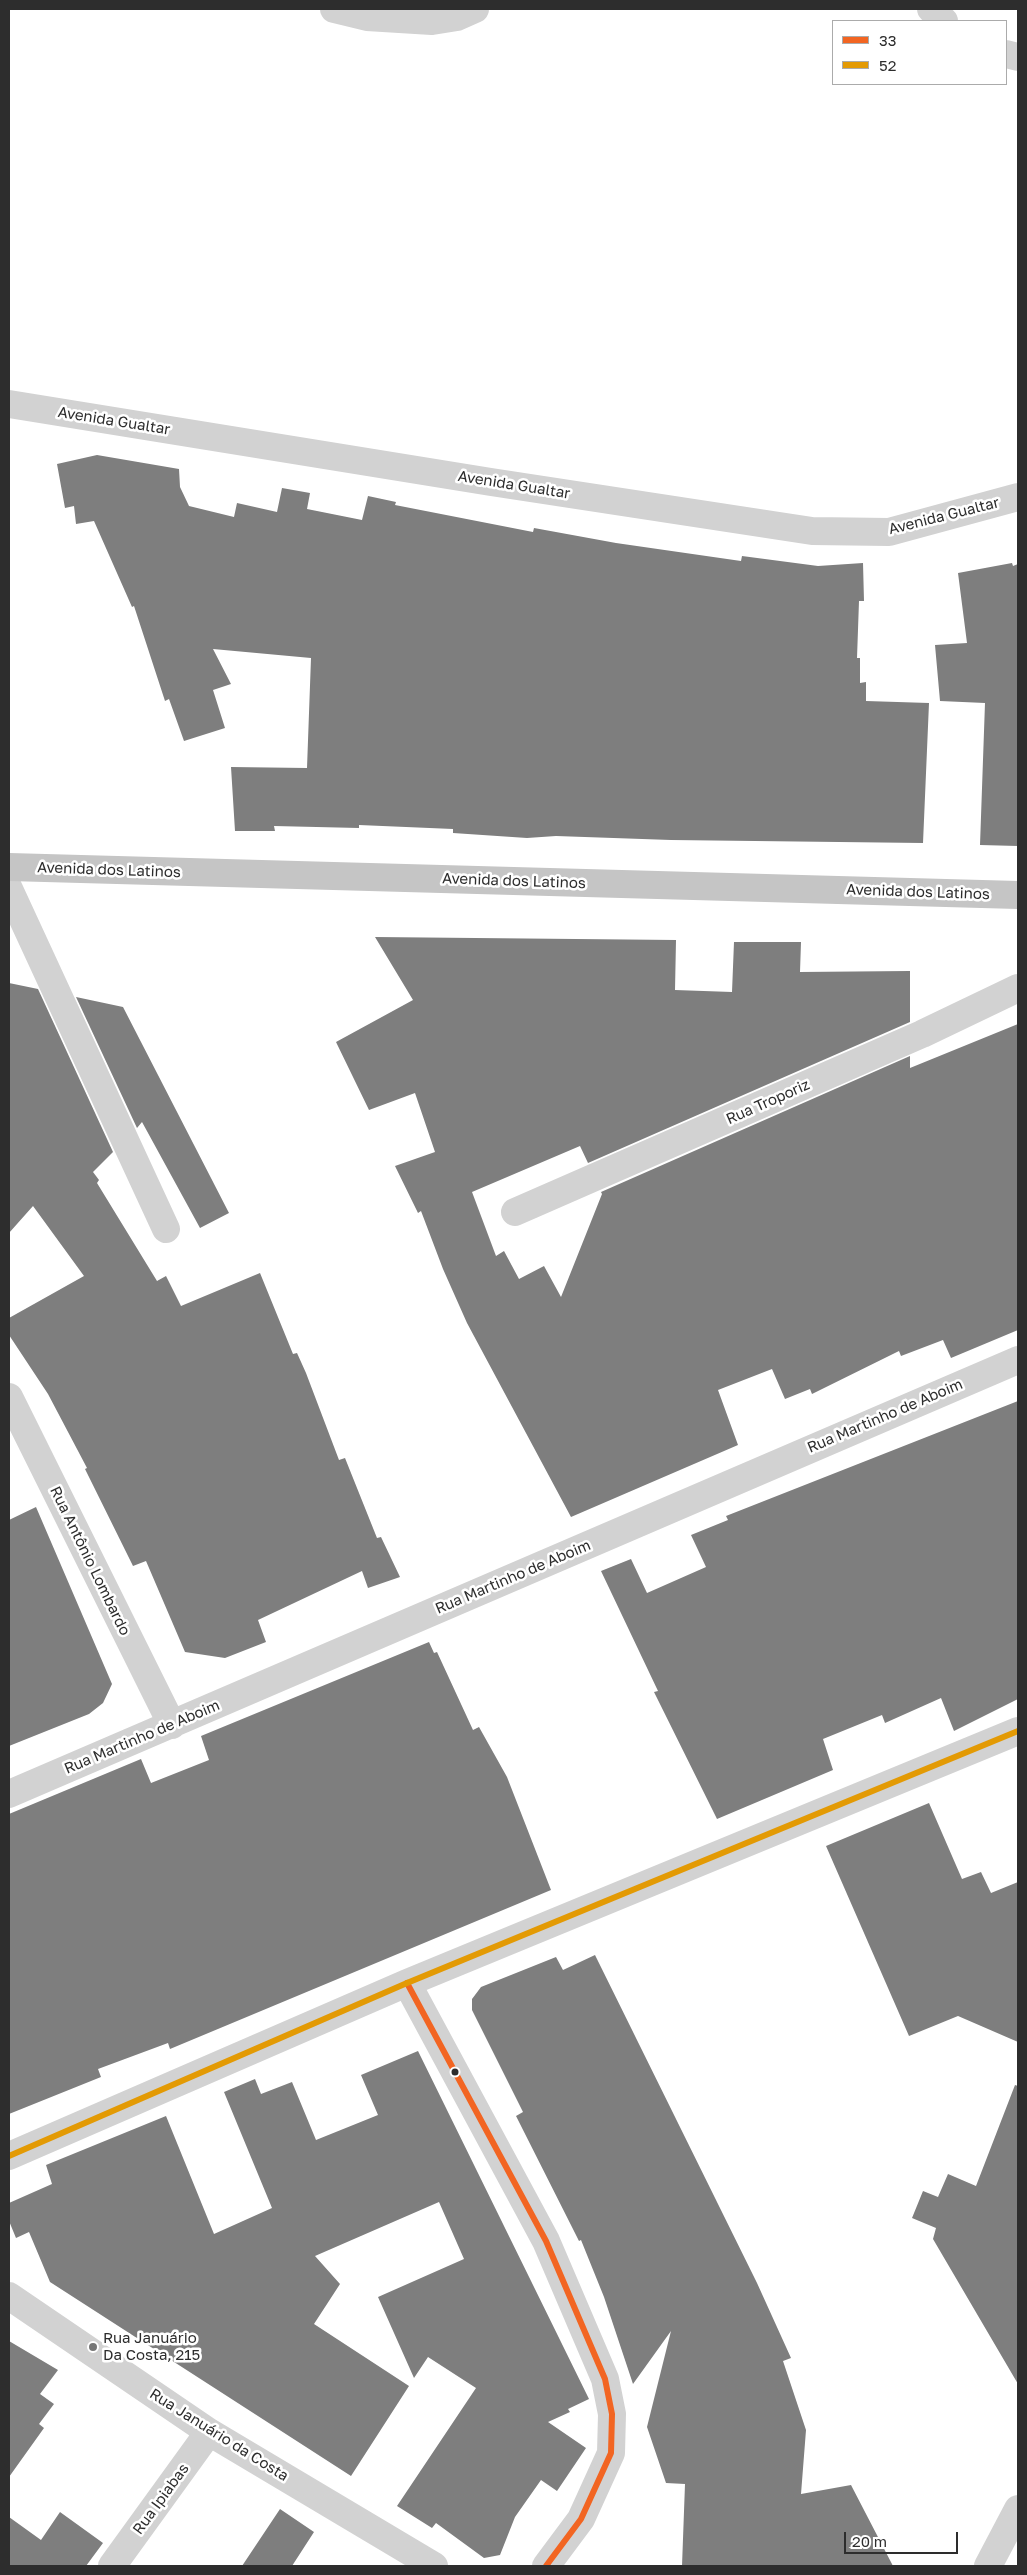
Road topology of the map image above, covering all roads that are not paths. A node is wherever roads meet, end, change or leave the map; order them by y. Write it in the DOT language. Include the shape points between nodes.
graph roads {
  1 [pos="334,9"];
  2 [pos="475,9"];
  3 [pos="931,9"];
  4 [pos="943,20"];
  5 [pos="9,404"];
  6 [pos="1018,497"];
  7 [pos="9,867"];
  8 [pos="9,889"];
  9 [pos="1018,895"];
  10 [pos="1018,988"];
  11 [pos="515,1212"];
  12 [pos="166,1229"];
  13 [pos="1018,1360"];
  14 [pos="9,1397"];
  15 [pos="172,1725"];
  16 [pos="1018,1731"];
  17 [pos="9,1794"];
  18 [pos="407,1983"];
  19 [pos="9,2156"];
  20 [pos="9,2296"];
  21 [pos="209,2432"];
  22 [pos="1018,2509"];
  23 [pos="112,2566"];
  24 [pos="434,2566"];
  25 [pos="546,2566"];
  26 [pos="988,2566"];
  1 -- 2 [label="street" via="367,17 432,21 456,17"];
  3 -- 4 [label="street"];
  5 -- 6 [label="street, Avenida Gualtar" via="812,530 889,532"];
  7 -- 9 [label="main road, Avenida dos Latinos"];
  8 -- 12 [label="street"];
  10 -- 11 [label="street, Rua Troporiz" via="922,1034"];
  13 -- 15 [label="street, Rua Martinho de Aboim"];
  14 -- 15 [label="street, Rua Antônio Lombardo"];
  15 -- 17 [label="street, Rua Martinho de Aboim"];
  16 -- 18 [label="street"];
  18 -- 19 [label="street"];
  18 -- 25 [label="street" via="546,2241 605,2379 612,2414 611,2453 581,2519"];
  20 -- 21 [label="street, Rua Januário da Costa"];
  21 -- 23 [label="street, Rua Ipiabas"];
  21 -- 24 [label="street, Rua Januário da Costa"];
  22 -- 26 [label="street"];
}
